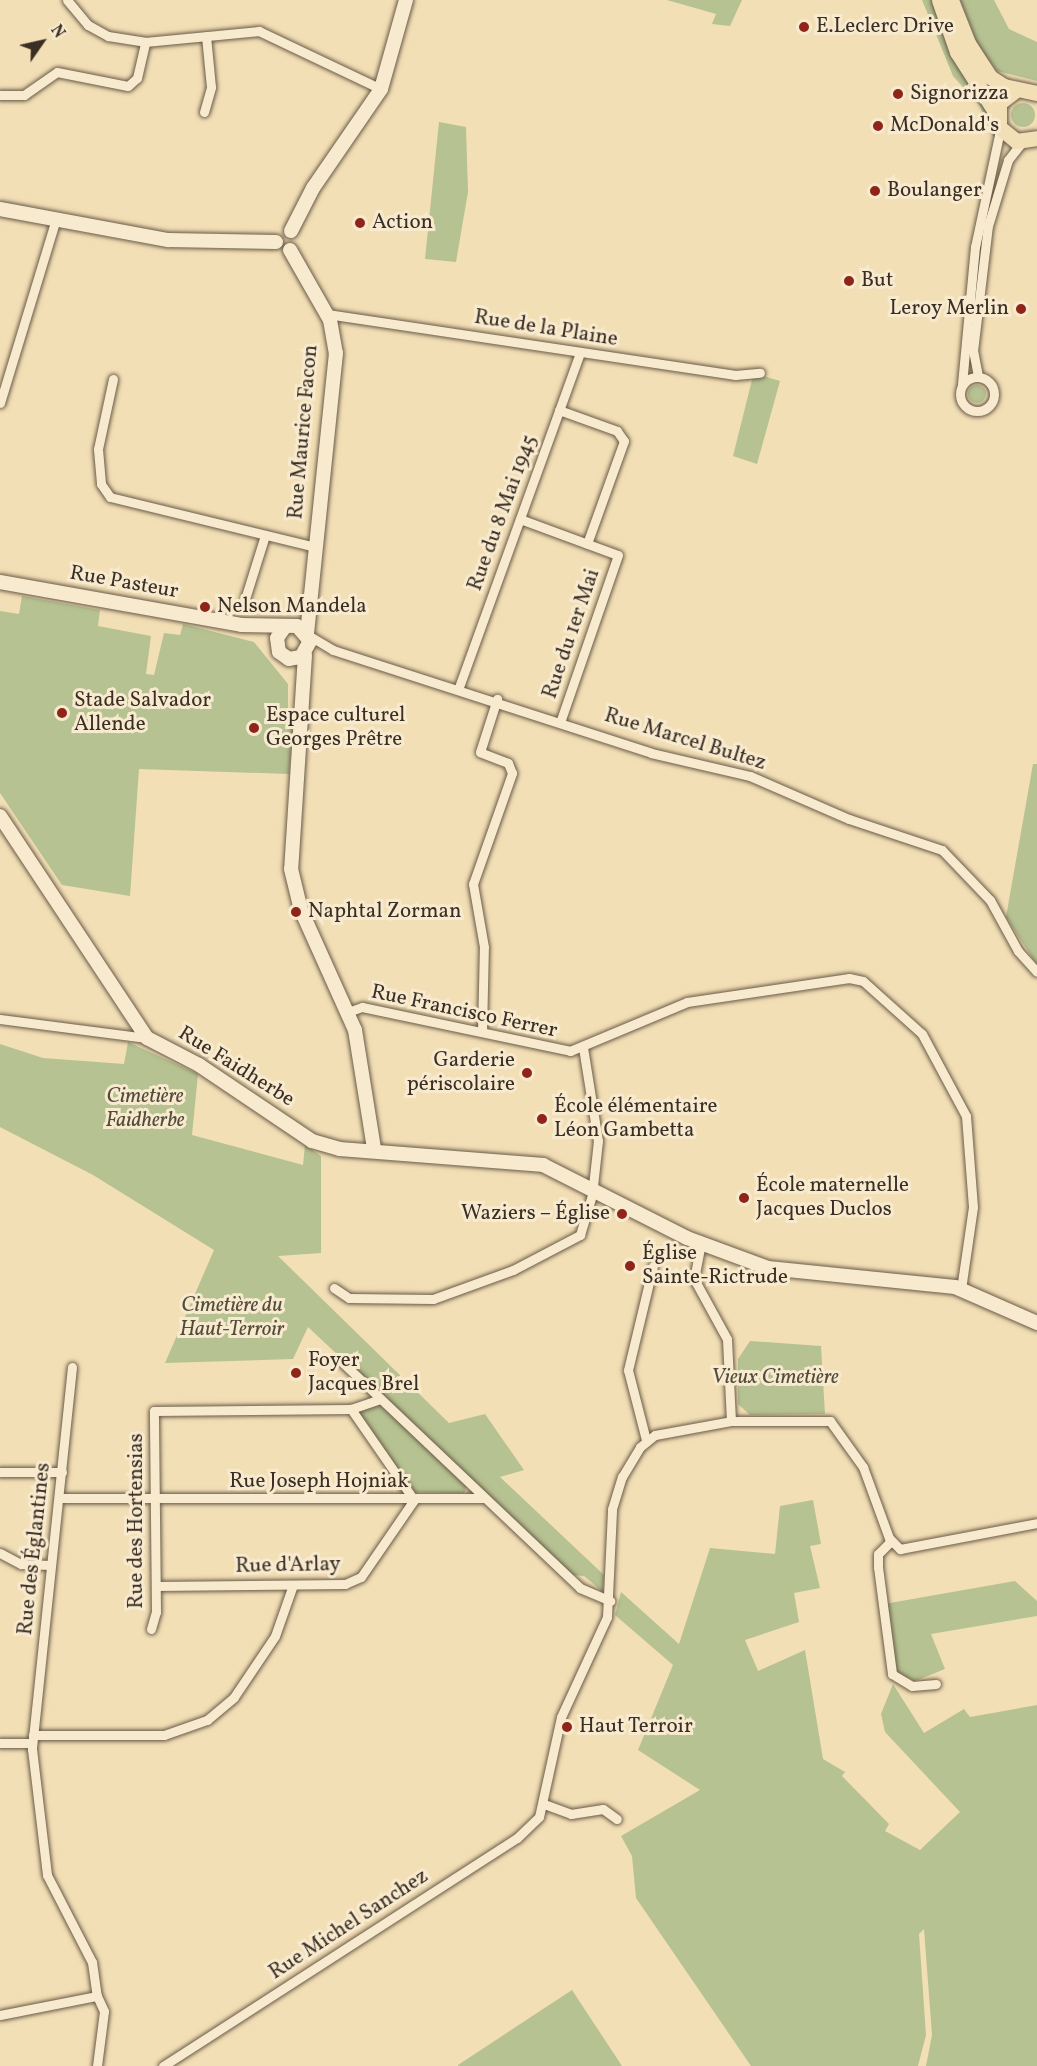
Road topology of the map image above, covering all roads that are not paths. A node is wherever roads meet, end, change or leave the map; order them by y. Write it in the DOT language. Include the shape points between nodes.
graph roads {
  1 [pos="67,0"];
  2 [pos="406,0"];
  3 [pos="939,0"];
  4 [pos="951,0"];
  5 [pos="206,36"];
  6 [pos="145,42"];
  7 [pos="381,89"];
  8 [pos="1016,90"];
  9 [pos="1037,93"];
  10 [pos="0,95"];
  11 [pos="204,112"];
  12 [pos="996,113"];
  13 [pos="1000,130"];
  14 [pos="1033,140"];
  15 [pos="0,208"];
  16 [pos="56,219"];
  17 [pos="291,231"];
  18 [pos="276,243"];
  19 [pos="290,250"];
  20 [pos="327,314"];
  21 [pos="580,352"];
  22 [pos="760,373"];
  23 [pos="978,376"];
  24 [pos="113,379"];
  25 [pos="962,384"];
  26 [pos="0,403"];
  27 [pos="560,410"];
  28 [pos="520,519"];
  29 [pos="265,535"];
  30 [pos="587,544"];
  31 [pos="315,547"];
  32 [pos="0,582"];
  33 [pos="311,593"];
  34 [pos="245,599"];
  35 [pos="241,626"];
  36 [pos="286,627"];
  37 [pos="308,634"];
  38 [pos="276,646"];
  39 [pos="333,650"];
  40 [pos="306,653"];
  41 [pos="459,687"];
  42 [pos="497,699"];
  43 [pos="561,720"];
  44 [pos="0,816"];
  45 [pos="1037,972"];
  46 [pos="348,1012"];
  47 [pos="0,1019"];
  48 [pos="482,1032"];
  49 [pos="147,1038"];
  50 [pos="583,1047"];
  51 [pos="374,1149"];
  52 [pos="593,1189"];
  53 [pos="701,1244"];
  54 [pos="653,1266"];
  55 [pos="334,1288"];
  56 [pos="961,1288"];
  57 [pos="1037,1323"];
  58 [pos="343,1363"];
  59 [pos="72,1366"];
  60 [pos="380,1399"];
  61 [pos="351,1409"];
  62 [pos="731,1421"];
  63 [pos="646,1440"];
  64 [pos="0,1472"];
  65 [pos="62,1472"];
  66 [pos="60,1498"];
  67 [pos="483,1498"];
  68 [pos="156,1500"];
  69 [pos="414,1500"];
  70 [pos="1037,1523"];
  71 [pos="891,1541"];
  72 [pos="0,1553"];
  73 [pos="51,1565"];
  74 [pos="293,1585"];
  75 [pos="156,1586"];
  76 [pos="610,1601"];
  77 [pos="151,1629"];
  78 [pos="936,1684"];
  79 [pos="32,1739"];
  80 [pos="0,1743"];
  81 [pos="544,1804"];
  82 [pos="617,1820"];
  83 [pos="97,1996"];
  84 [pos="0,2015"];
  85 [pos="97,2066"];
  86 [pos="163,2066"];
  1 -- 6 [label="street" via="94,30"];
  2 -- 7 [label="street"];
  3 -- 12 [label="main road" via="957,52"];
  4 -- 8 [label="main road" via="987,73"];
  5 -- 6 [label="street"];
  5 -- 7 [label="street" via="259,31"];
  5 -- 11 [label="street" via="212,87"];
  6 -- 10 [label="street" via="136,78 128,86 57,72 24,95"];
  7 -- 17 [label="street"];
  8 -- 9 [label="main road"];
  8 -- 12 [label="main road" via="1003,97"];
  12 -- 13 [label="main road"];
  13 -- 14 [label="main road"];
  13 -- 25 [label="street" via="975,247"];
  14 -- 23 [label="street" via="1008,160 988,226 973,351"];
  15 -- 16 [label="street"];
  16 -- 18 [label="street" via="168,240"];
  16 -- 26 [label="street"];
  17 -- 18 [label="street" via="280,232"];
  17 -- 19 [label="street" via="296,241"];
  18 -- 19 [label="street"];
  19 -- 20 [label="street, Rue Maurice Facon"];
  20 -- 21 [label="street, Rue de la Plaine"];
  20 -- 31 [label="street, Rue Maurice Facon" via="336,362"];
  21 -- 22 [label="street, Rue de la Plaine" via="735,375"];
  21 -- 27 [label="street, Rue du 8 Mai 1945"];
  23 -- 25 [label="street"];
  23 -- 25 [label="street" via="994,390 984,410 964,406"];
  24 -- 29 [label="street" via="98,443 106,493 126,504"];
  27 -- 28 [label="street, Rue du 8 Mai 1945"];
  27 -- 30 [label="street" via="617,431 624,441"];
  28 -- 30 [label="street, Rue du 1er Mai"];
  28 -- 41 [label="street, Rue du 8 Mai 1945"];
  29 -- 31 [label="street"];
  29 -- 34 [label="street"];
  30 -- 43 [label="street, Rue du 1er Mai" via="618,555"];
  31 -- 33 [label="street, Rue Maurice Facon"];
  32 -- 35 [label="street, Rue Pasteur"];
  33 -- 36 [label="street, Rue Maurice Facon"];
  33 -- 37 [label="street, Rue Maurice Facon"];
  35 -- 36 [label="street, Rue Pasteur"];
  35 -- 38 [label="street, Rue Pasteur" via="267,635"];
  36 -- 37 [label="street"];
  36 -- 38 [label="street"];
  37 -- 39 [label="street, Rue Marcel Bultez"];
  37 -- 40 [label="street"];
  38 -- 40 [label="street" via="289,659"];
  39 -- 40 [label="street, Rue Marcel Bultez"];
  39 -- 41 [label="street, Rue Marcel Bultez"];
  40 -- 46 [label="street" via="291,869 302,910"];
  41 -- 42 [label="street, Rue Marcel Bultez"];
  42 -- 43 [label="street, Rue Marcel Bultez"];
  42 -- 48 [label="street" via="480,752 508,763 512,773 473,884 484,947"];
  43 -- 45 [label="street, Rue Marcel Bultez" via="659,755 729,769 945,852 990,900 1018,951"];
  44 -- 49 [label="street"];
  46 -- 48 [label="street, Rue Francisco Ferrer" via="362,1007"];
  46 -- 51 [label="street" via="357,1036"];
  47 -- 49 [label="street, Rue Faidherbe"];
  48 -- 50 [label="street, Rue Francisco Ferrer" via="544,1049"];
  49 -- 51 [label="street, Rue Faidherbe" via="199,1065 312,1141"];
  50 -- 52 [label="street" via="597,1128"];
  50 -- 56 [label="street, Rue Francisco Ferrer" via="619,1027 687,1002 849,978 863,981 922,1034 964,1110 973,1207"];
  51 -- 52 [label="street, Rue Faidherbe" via="536,1163"];
  52 -- 53 [label="street, Rue Faidherbe"];
  52 -- 55 [label="street" via="582,1233 513,1270 433,1299 349,1298"];
  53 -- 56 [label="street, Rue Faidherbe" via="781,1271"];
  53 -- 62 [label="street" via="694,1279 728,1339"];
  54 -- 63 [label="street" via="628,1370"];
  56 -- 57 [label="street, Rue Faidherbe"];
  58 -- 60 [label="street"];
  59 -- 65 [label="street, Rue des Églantines"];
  60 -- 61 [label="street"];
  60 -- 67 [label="street"];
  61 -- 68 [label="street, Rue des Hortensias" via="154,1411"];
  61 -- 69 [label="street"];
  62 -- 63 [label="street" via="702,1422"];
  62 -- 71 [label="street" via="830,1421 863,1467"];
  63 -- 76 [label="street, Rue Michel Sanchez" via="613,1502"];
  64 -- 65 [label="street"];
  65 -- 66 [label="street, Rue des Églantines"];
  66 -- 68 [label="street, Rue Joseph Hojniak"];
  66 -- 73 [label="street, Rue des Églantines"];
  67 -- 69 [label="street, Rue Joseph Hojniak"];
  67 -- 76 [label="street" via="580,1588"];
  68 -- 69 [label="street, Rue Joseph Hojniak"];
  68 -- 75 [label="street, Rue des Hortensias"];
  69 -- 74 [label="street, Rue d'Arlay" via="357,1580"];
  70 -- 71 [label="street" via="907,1550"];
  71 -- 78 [label="street" via="878,1559 892,1674 912,1686"];
  72 -- 73 [label="street" via="21,1564"];
  73 -- 79 [label="street, Rue des Églantines"];
  74 -- 75 [label="street, Rue d'Arlay"];
  74 -- 79 [label="street" via="275,1636 234,1697 207,1720 164,1735"];
  75 -- 77 [label="street, Rue des Hortensias"];
  76 -- 81 [label="street, Rue Michel Sanchez" via="602,1631 561,1717"];
  79 -- 80 [label="street"];
  79 -- 83 [label="street, Rue des Églantines" via="47,1875 92,1962"];
  81 -- 82 [label="street" via="571,1814 603,1809"];
  81 -- 86 [label="street, Rue Michel Sanchez" via="525,1832"];
  83 -- 84 [label="street"];
  83 -- 85 [label="street, Rue des Églantines" via="104,2011"];
}
